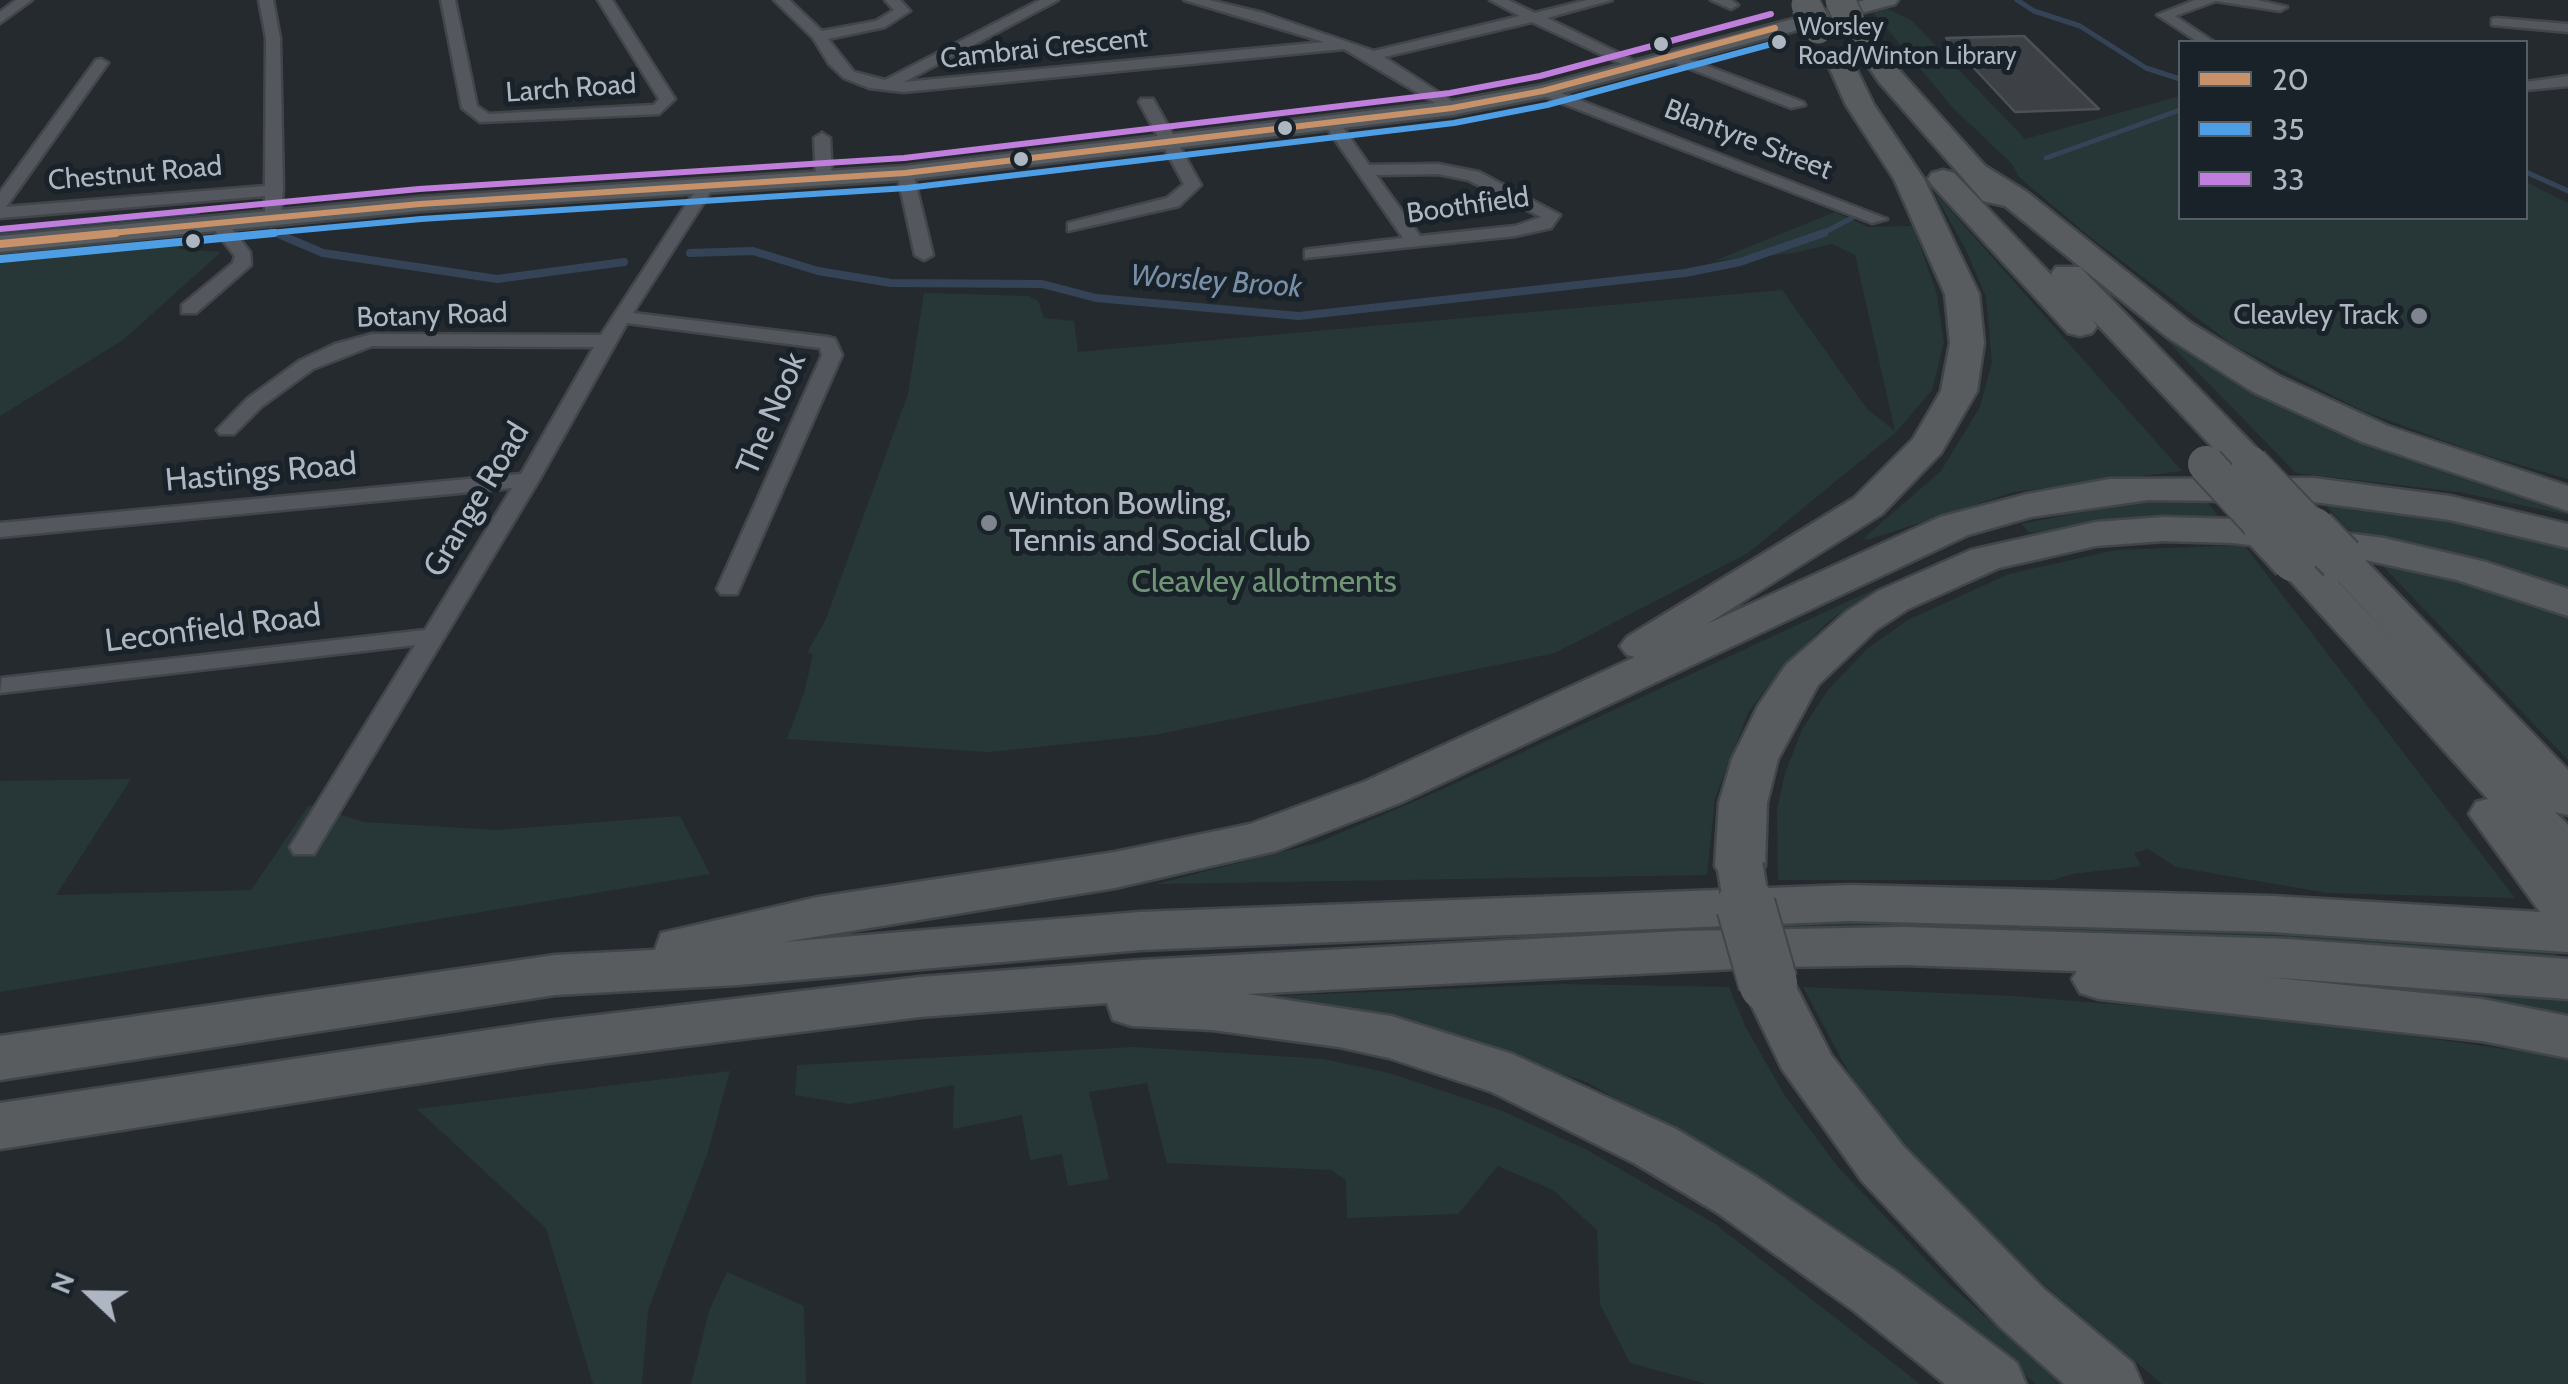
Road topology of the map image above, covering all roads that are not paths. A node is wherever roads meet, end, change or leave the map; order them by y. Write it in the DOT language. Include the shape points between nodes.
graph roads {
  1 [pos="24,0"];
  2 [pos="266,0"];
  3 [pos="448,0"];
  4 [pos="605,0"];
  5 [pos="781,0"];
  6 [pos="892,0"];
  7 [pos="1051,0"];
  8 [pos="1191,0"];
  9 [pos="1497,0"];
  10 [pos="1605,0"];
  11 [pos="1766,0"];
  12 [pos="1888,0"];
  13 [pos="2209,0"];
  14 [pos="2222,0"];
  15 [pos="2280,6"];
  16 [pos="1845,10"];
  17 [pos="1534,18"];
  18 [pos="0,19"];
  19 [pos="2497,22"];
  20 [pos="1817,23"];
  21 [pos="1775,28"];
  22 [pos="2568,28"];
  23 [pos="819,36"];
  24 [pos="2204,40"];
  25 [pos="1346,44"];
  26 [pos="1372,56"];
  27 [pos="1670,56"];
  28 [pos="101,63"];
  29 [pos="1637,66"];
  30 [pos="2568,81"];
  31 [pos="886,86"];
  32 [pos="2528,86"];
  33 [pos="1543,91"];
  34 [pos="1147,102"];
  35 [pos="1797,104"];
  36 [pos="1452,108"];
  37 [pos="1331,122"];
  38 [pos="822,138"];
  39 [pos="1168,140"];
  40 [pos="1365,170"];
  41 [pos="1977,172"];
  42 [pos="905,173"];
  43 [pos="824,178"];
  44 [pos="705,188"];
  45 [pos="275,190"];
  46 [pos="0,204"];
  47 [pos="0,213"];
  48 [pos="1878,219"];
  49 [pos="274,220"];
  50 [pos="218,224"];
  51 [pos="1074,227"];
  52 [pos="1414,241"];
  53 [pos="0,244"];
  54 [pos="1312,254"];
  55 [pos="924,255"];
  56 [pos="190,309"];
  57 [pos="621,318"];
  58 [pos="608,341"];
  59 [pos="227,430"];
  60 [pos="528,480"];
  61 [pos="2560,494"];
  62 [pos="0,530"];
  63 [pos="2568,536"];
  64 [pos="2335,579"];
  65 [pos="730,588"];
  66 [pos="2568,603"];
  67 [pos="432,636"];
  68 [pos="2,686"];
  69 [pos="1468,752"];
  70 [pos="2568,799"];
  71 [pos="304,847"];
  72 [pos="2565,899"];
  73 [pos="1680,950"];
  74 [pos="556,975"];
  75 [pos="2568,979"];
  76 [pos="686,1026"];
  77 [pos="2568,1037"];
  78 [pos="0,1058"];
  79 [pos="0,1126"];
  80 [pos="1994,1384"];
  81 [pos="2110,1384"];
  1 -- 18 [label="street"];
  2 -- 45 [label="street" via="273,38"];
  3 -- 4 [label="street, Larch Road" via="470,108 486,120 659,109 667,99"];
  5 -- 23 [label="street, Cambrai Crescent"];
  6 -- 23 [label="street" via="904,11 880,24"];
  7 -- 31 [label="street"];
  8 -- 25 [label="street"];
  9 -- 17 [label="street"];
  10 -- 17 [label="street"];
  11 -- 21 [label="main road"];
  12 -- 21 [label="main road"];
  13 -- 24 [label="street" via="2164,15"];
  14 -- 15 [label="street"];
  16 -- 41 [label="highway" via="1889,76"];
  17 -- 26 [label="street"];
  17 -- 29 [label="street"];
  19 -- 22 [label="street"];
  20 -- 64 [label="highway, bridge" via="2294,559"];
  20 -- 69 [label="highway" via="1908,180 1962,294 1966,359 1952,408 1913,463 1868,506"];
  21 -- 27 [label="main road"];
  23 -- 31 [label="street, Cambrai Crescent" via="849,75"];
  25 -- 26 [label="street"];
  25 -- 31 [label="street, Cambrai Crescent"];
  26 -- 36 [label="street"];
  27 -- 29 [label="main road"];
  27 -- 35 [label="street"];
  28 -- 46 [label="street"];
  29 -- 33 [label="main road"];
  30 -- 32 [label="street"];
  33 -- 36 [label="main road"];
  33 -- 48 [label="street, Blantyre Street"];
  34 -- 39 [label="street"];
  36 -- 37 [label="main road"];
  37 -- 39 [label="main road"];
  37 -- 40 [label="street"];
  38 -- 43 [label="street"];
  39 -- 42 [label="main road"];
  39 -- 51 [label="street" via="1191,178 1190,191 1173,202"];
  40 -- 52 [label="street"];
  40 -- 52 [label="street, Boothfield" via="1438,169 1473,176 1551,215 1545,224 1515,231"];
  41 -- 61 [label="highway" via="2179,330 2266,384 2376,434"];
  41 -- 64 [label="highway, bridge" via="2250,464"];
  42 -- 43 [label="main road"];
  42 -- 55 [label="street"];
  43 -- 44 [label="main road"];
  44 -- 49 [label="main road" via="420,204"];
  44 -- 57 [label="street, Grange Road"];
  45 -- 47 [label="street, Chestnut Road"];
  45 -- 49 [label="street"];
  49 -- 50 [label="main road"];
  50 -- 53 [label="main road"];
  50 -- 56 [label="street" via="244,256 242,265"];
  52 -- 54 [label="street, Boothfield"];
  57 -- 58 [label="street, Grange Road"];
  57 -- 65 [label="street, The Nook" via="828,343 832,355"];
  58 -- 59 [label="street, Botany Road" via="372,340 306,365"];
  58 -- 60 [label="street, Grange Road"];
  60 -- 62 [label="street, Hastings Road"];
  60 -- 67 [label="street, Grange Road"];
  63 -- 69 [label="highway" via="2450,508 2314,490 2148,488 2067,497 1954,526"];
  64 -- 70 [label="highway"];
  64 -- 72 [label="highway"];
  66 -- 81 [label="highway, bridge" via="2384,550 2233,531 2096,534 1986,559 1893,600 1802,675 1781,706 1743,803 1740,866 1748,924 1768,984 1810,1068 1853,1128 1972,1259"];
  67 -- 68 [label="street, Leconfield Road"];
  67 -- 71 [label="street, Grange Road"];
  69 -- 74 [label="highway" via="1311,822 1209,852 818,915"];
  72 -- 74 [label="highway" via="2272,914 1850,904 1140,930"];
  73 -- 75 [label="highway" via="2077,950"];
  73 -- 76 [label="highway" via="1012,990"];
  73 -- 77 [label="highway" via="2121,981 2482,1020"];
  74 -- 78 [label="highway"];
  76 -- 79 [label="highway"];
  76 -- 80 [label="highway" via="965,1006 1136,1006 1212,1010 1391,1037 1512,1076 1655,1146 1800,1237"];
}
